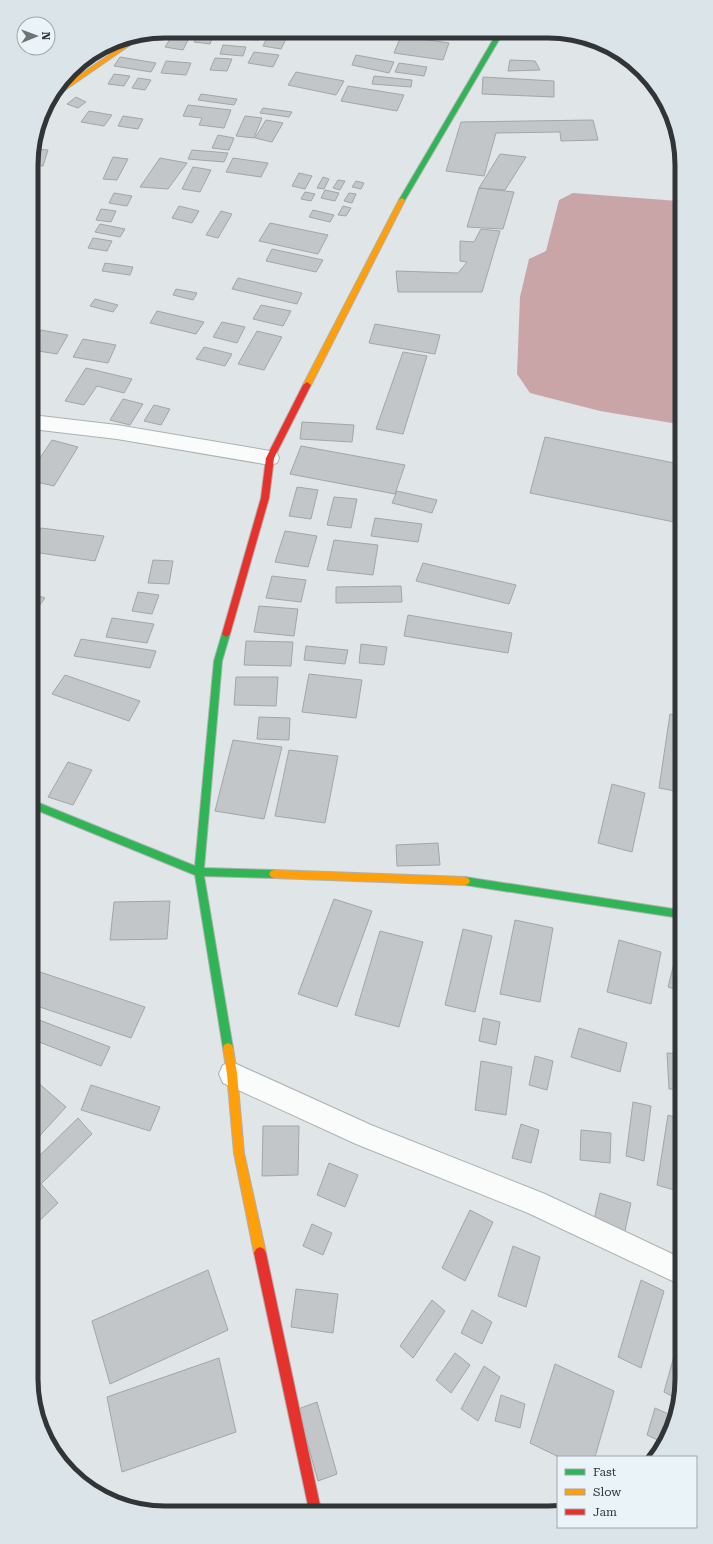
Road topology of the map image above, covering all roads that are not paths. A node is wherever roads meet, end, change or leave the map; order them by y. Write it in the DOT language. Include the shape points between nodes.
graph roads {
  1 [pos="497,38"];
  2 [pos="129,44"];
  3 [pos="64,88"];
  4 [pos="38,423"];
  5 [pos="270,458"];
  6 [pos="38,807"];
  7 [pos="199,872"];
  8 [pos="675,913"];
  9 [pos="232,1074"];
  10 [pos="675,1269"];
  11 [pos="314,1506"];
  1 -- 5 [label="street" via="416,174"];
  2 -- 3 [label="street"];
  4 -- 5 [label="street" via="117,432"];
  5 -- 7 [label="street" via="265,498 218,661"];
  6 -- 7 [label="street"];
  7 -- 8 [label="street" via="458,880"];
  7 -- 9 [label="street"];
  9 -- 10 [label="street" via="365,1135 536,1203"];
  9 -- 11 [label="street" via="239,1153"];
}
